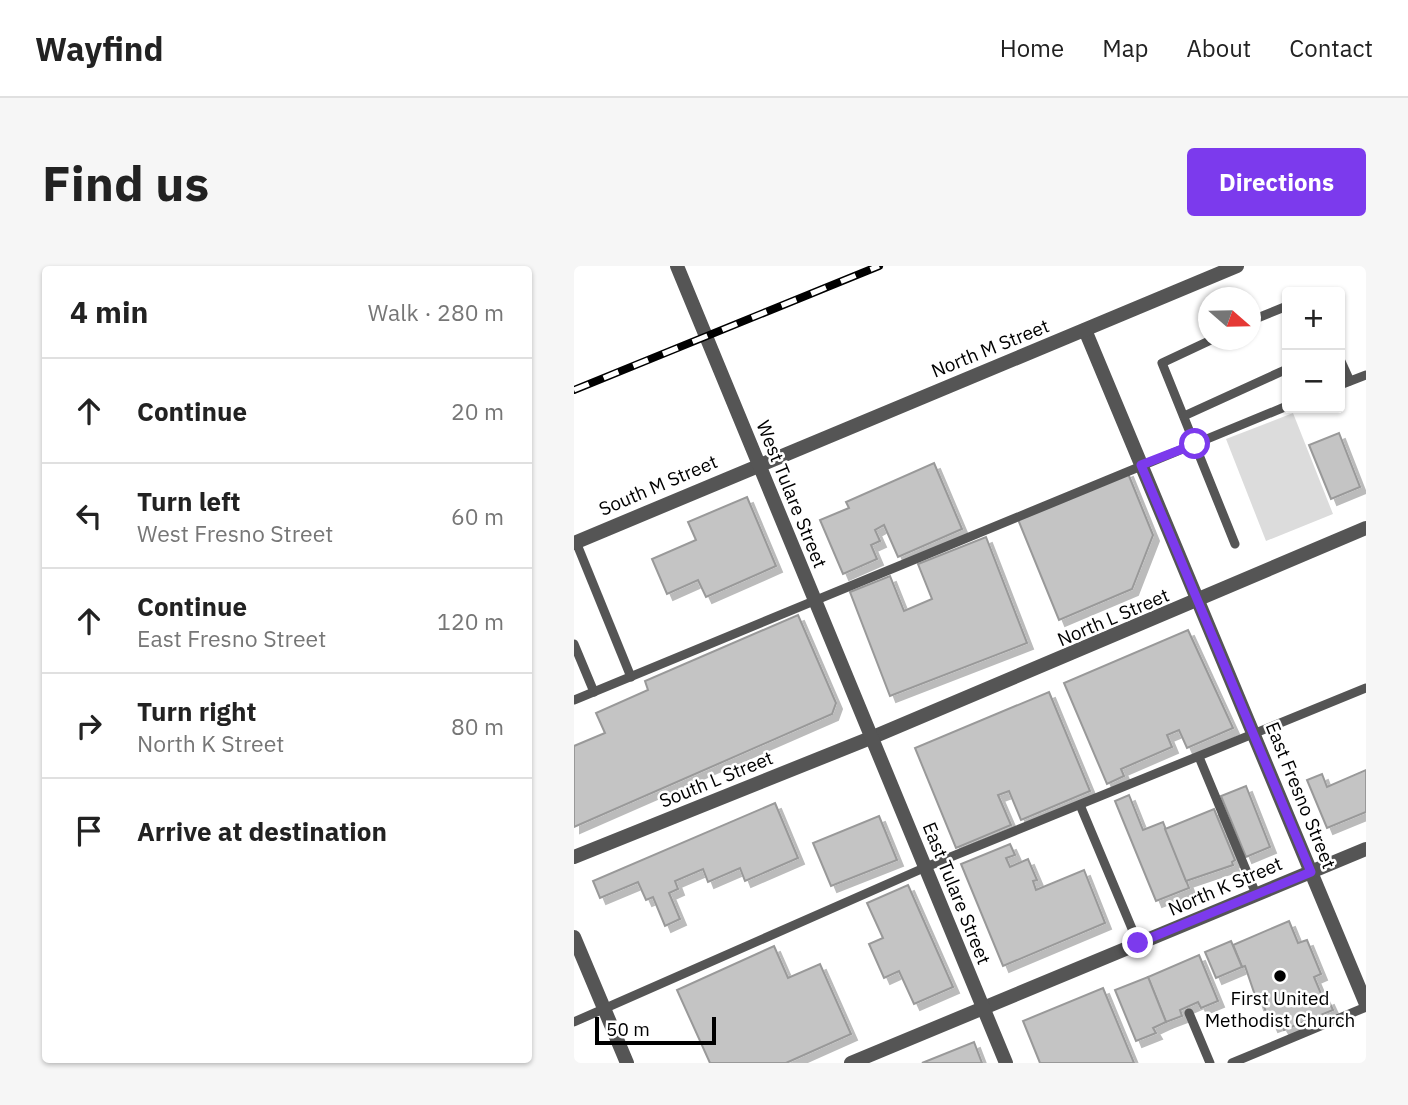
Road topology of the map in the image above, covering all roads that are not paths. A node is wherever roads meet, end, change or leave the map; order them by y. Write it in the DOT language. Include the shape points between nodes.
graph roads {
  1 [pos="677,266"];
  2 [pos="1237,266"];
  3 [pos="1282,308"];
  4 [pos="1261,317"];
  5 [pos="1085,330"];
  6 [pos="1198,346"];
  7 [pos="1345,370"];
  8 [pos="1282,371"];
  9 [pos="1366,374"];
  10 [pos="1350,381"];
  11 [pos="1345,383"];
  12 [pos="1282,408"];
  13 [pos="1184,416"];
  14 [pos="1195,444"];
  15 [pos="758,464"];
  16 [pos="1141,465"];
  17 [pos="1366,528"];
  18 [pos="575,542"];
  19 [pos="1235,544"];
  20 [pos="816,602"];
  21 [pos="1198,602"];
  22 [pos="574,644"];
  23 [pos="631,677"];
  24 [pos="1366,688"];
  25 [pos="594,691"];
  26 [pos="574,700"];
  27 [pos="1255,734"];
  28 [pos="873,737"];
  29 [pos="1199,757"];
  30 [pos="1080,805"];
  31 [pos="1366,849"];
  32 [pos="574,857"];
  33 [pos="926,867"];
  34 [pos="1311,872"];
  35 [pos="1255,894"];
  36 [pos="574,937"];
  37 [pos="1138,943"];
  38 [pos="1366,1006"];
  39 [pos="983,1008"];
  40 [pos="605,1010"];
  41 [pos="1189,1013"];
  42 [pos="574,1022"];
  43 [pos="627,1063"];
  44 [pos="851,1063"];
  45 [pos="1006,1063"];
  46 [pos="1210,1063"];
  47 [pos="1232,1063"];
  1 -- 15 [label="street, West Tulare Street"];
  2 -- 5 [label="street, North M Street"];
  3 -- 4 [label="lane"];
  5 -- 15 [label="street, North M Street"];
  5 -- 16 [label="street, East Fresno Street"];
  6 -- 13 [label="lane" via="1162,363"];
  7 -- 10 [label="lane"];
  8 -- 13 [label="lane"];
  9 -- 10 [label="lane"];
  10 -- 11 [label="lane"];
  12 -- 14 [label="lane"];
  13 -- 14 [label="lane"];
  14 -- 16 [label="lane"];
  14 -- 19 [label="lane"];
  15 -- 18 [label="street, South M Street"];
  15 -- 20 [label="street, West Tulare Street"];
  16 -- 20 [label="lane"];
  16 -- 21 [label="street, East Fresno Street"];
  17 -- 21 [label="street, North L Street"];
  18 -- 23 [label="lane"];
  20 -- 23 [label="lane"];
  20 -- 28 [label="street, West Tulare Street"];
  21 -- 27 [label="street, East Fresno Street"];
  21 -- 28 [label="street, North L Street"];
  22 -- 25 [label="lane"];
  23 -- 25 [label="lane"];
  24 -- 27 [label="lane"];
  25 -- 26 [label="lane"];
  27 -- 29 [label="lane"];
  27 -- 34 [label="street, East Fresno Street"];
  28 -- 32 [label="street, South L Street"];
  28 -- 33 [label="street, East Tulare Street"];
  29 -- 30 [label="lane"];
  29 -- 35 [label="lane"];
  30 -- 33 [label="lane"];
  30 -- 37 [label="lane"];
  31 -- 34 [label="street, North K Street"];
  33 -- 39 [label="street, East Tulare Street"];
  33 -- 40 [label="lane"];
  34 -- 35 [label="street, North K Street"];
  34 -- 38 [label="street, East Fresno Street"];
  35 -- 37 [label="street, North K Street"];
  36 -- 40 [label="street"];
  37 -- 39 [label="street, North K Street"];
  38 -- 47 [label="lane"];
  39 -- 44 [label="street, North K Street"];
  39 -- 45 [label="street, East Tulare Street"];
  40 -- 42 [label="lane"];
  40 -- 43 [label="street"];
  41 -- 46 [label="lane"];
}
